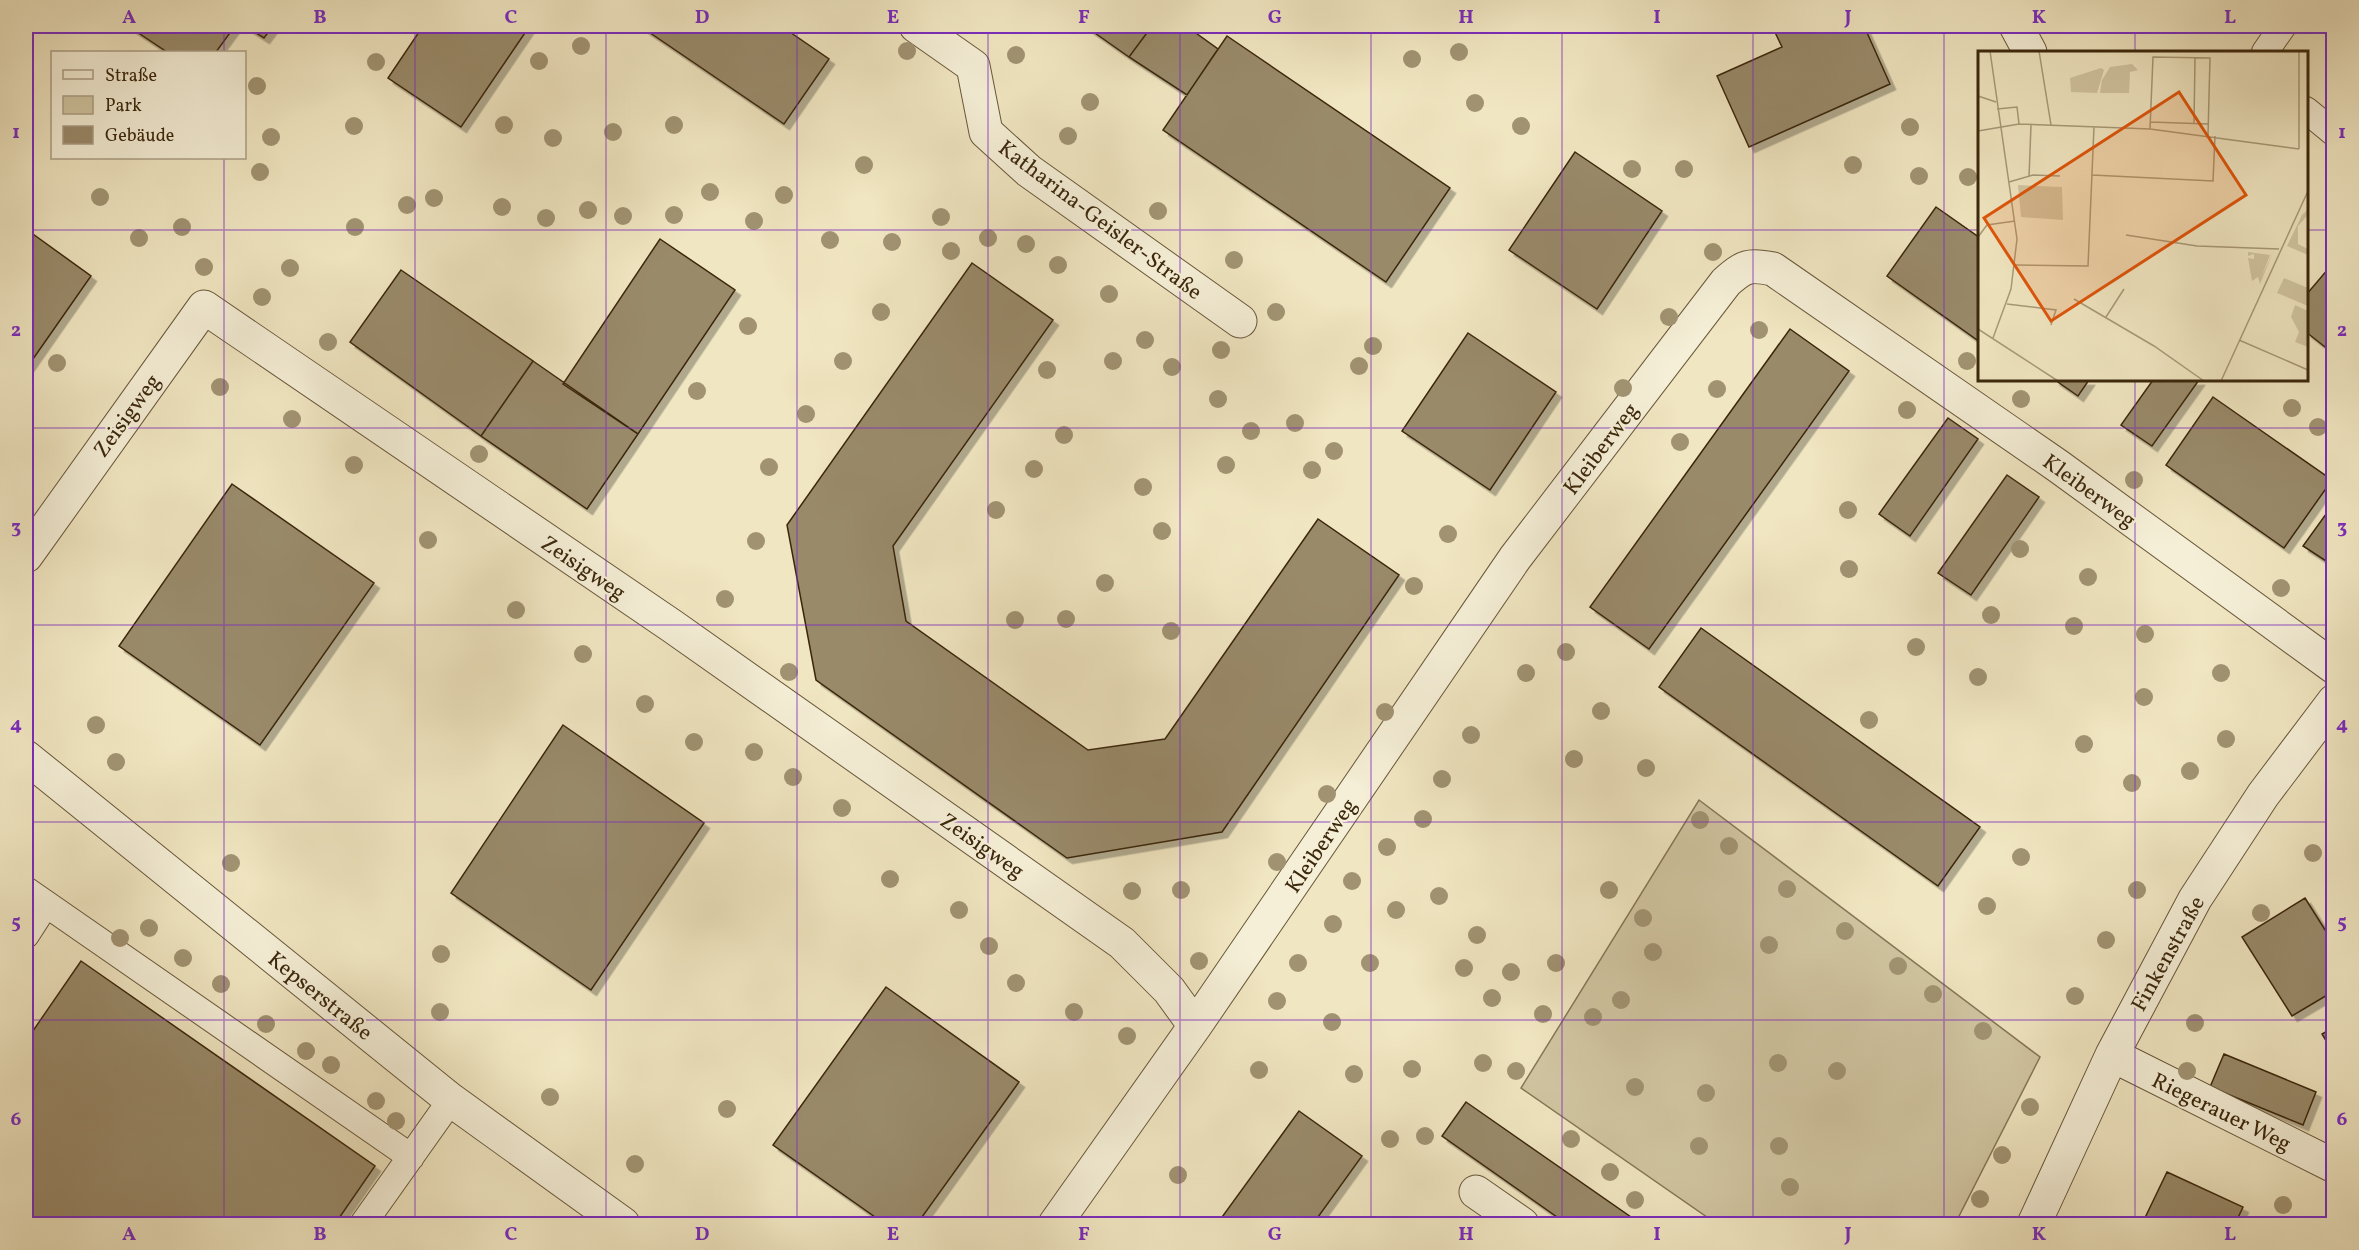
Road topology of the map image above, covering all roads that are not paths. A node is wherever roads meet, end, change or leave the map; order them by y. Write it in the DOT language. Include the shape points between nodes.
graph roads {
  1 [pos="916,26"];
  2 [pos="2016,26"];
  3 [pos="2283,26"];
  4 [pos="2029,51"];
  5 [pos="2266,51"];
  6 [pos="2308,111"];
  7 [pos="2334,133"];
  8 [pos="1240,321"];
  9 [pos="26,556"];
  10 [pos="2334,668"];
  11 [pos="2334,701"];
  12 [pos="26,757"];
  13 [pos="26,890"];
  14 [pos="46,904"];
  15 [pos="26,935"];
  16 [pos="1195,1026"];
  17 [pos="2112,1055"];
  18 [pos="451,1100"];
  19 [pos="411,1157"];
  20 [pos="2334,1166"];
  21 [pos="1476,1192"];
  22 [pos="363,1224"];
  23 [pos="624,1224"];
  24 [pos="1055,1224"];
  25 [pos="1522,1224"];
  26 [pos="2034,1224"];
  1 -- 8 [label="street, Katharina-Geisler-Straße" via="973,66 986,132 1029,171"];
  2 -- 4 [label="street"];
  3 -- 5 [label="lane"];
  6 -- 7 [label="lane"];
  9 -- 16 [label="street, Zeisigweg" via="204,307 672,626 1122,943 1169,990"];
  10 -- 16 [label="street, Kleiberweg" via="2039,453 1773,269 1748,266 1726,282 1515,558"];
  11 -- 17 [label="street, Finkenstraße" via="2263,795 2195,899"];
  12 -- 18 [label="street, Kepserstraße"];
  13 -- 14 [label="lane"];
  14 -- 15 [label="lane"];
  14 -- 19 [label="lane"];
  16 -- 24 [label="street, Kleiberweg"];
  17 -- 20 [label="street, Riegerauer Weg"];
  17 -- 26 [label="street, Finkenstraße"];
  18 -- 19 [label="lane"];
  18 -- 23 [label="street, Kepserstraße"];
  19 -- 22 [label="lane"];
  21 -- 25 [label="street"];
}
